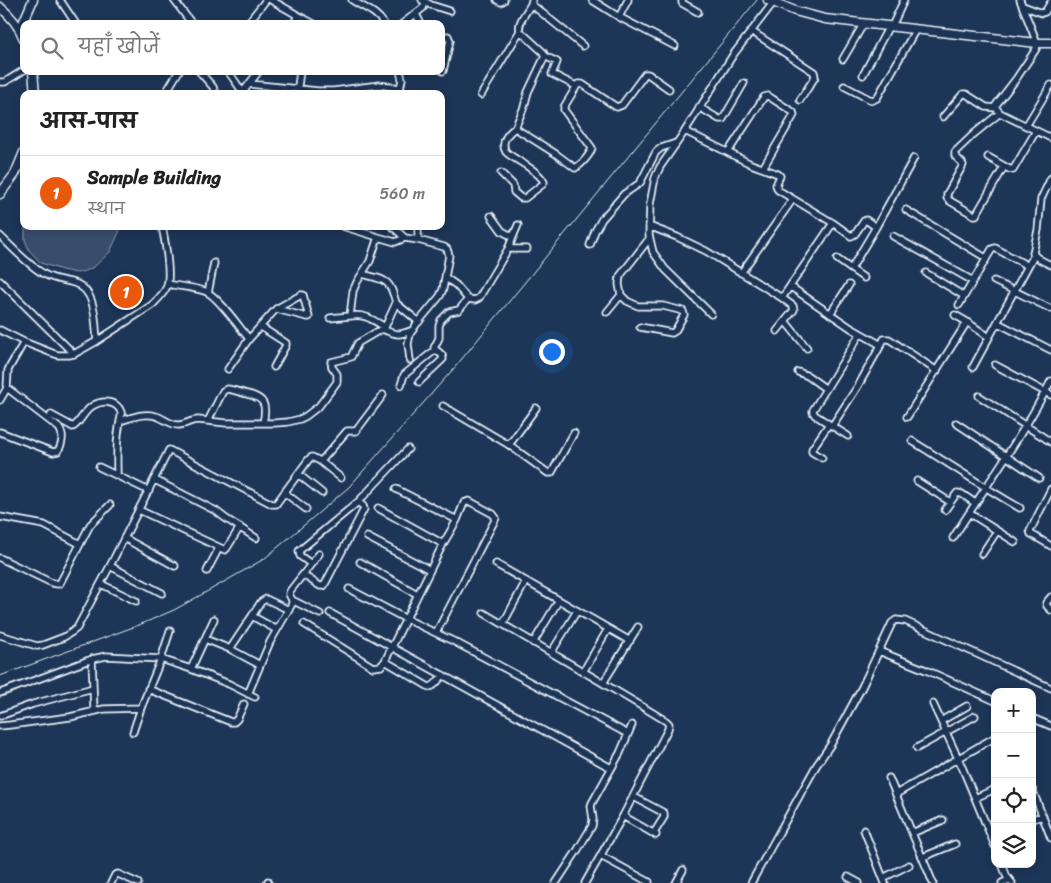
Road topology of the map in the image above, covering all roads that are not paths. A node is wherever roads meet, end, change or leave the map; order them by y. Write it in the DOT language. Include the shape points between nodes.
graph roads {
  1 [pos="33,0"];
  2 [pos="60,0"];
  3 [pos="174,0"];
  4 [pos="266,0"];
  5 [pos="271,0"];
  6 [pos="352,0"];
  7 [pos="497,0"];
  8 [pos="504,0"];
  9 [pos="592,0"];
  10 [pos="628,0"];
  11 [pos="682,0"];
  12 [pos="787,0"];
  13 [pos="904,0"];
  14 [pos="1020,0"];
  15 [pos="424,1"];
  16 [pos="532,2"];
  17 [pos="1051,2"];
  18 [pos="774,3"];
  19 [pos="1023,6"];
  20 [pos="0,8"];
  21 [pos="450,11"];
  22 [pos="698,12"];
  23 [pos="416,14"];
  24 [pos="299,16"];
  25 [pos="619,16"];
  26 [pos="24,20"];
  27 [pos="73,20"];
  28 [pos="189,20"];
  29 [pos="250,20"];
  30 [pos="296,20"];
  31 [pos="306,20"];
  32 [pos="381,20"];
  33 [pos="408,20"];
  34 [pos="419,20"];
  35 [pos="864,23"];
  36 [pos="891,26"];
  37 [pos="916,28"];
  38 [pos="20,30"];
  39 [pos="752,31"];
  40 [pos="520,32"];
  41 [pos="445,36"];
  42 [pos="1037,43"];
  43 [pos="1051,43"];
  44 [pos="583,46"];
  45 [pos="675,46"];
  46 [pos="544,56"];
  47 [pos="843,60"];
  48 [pos="445,66"];
  49 [pos="20,73"];
  50 [pos="33,75"];
  51 [pos="177,75"];
  52 [pos="202,75"];
  53 [pos="231,75"];
  54 [pos="256,75"];
  55 [pos="299,75"];
  56 [pos="402,75"];
  57 [pos="864,75"];
  58 [pos="0,82"];
  59 [pos="744,83"];
  60 [pos="249,84"];
  61 [pos="1051,85"];
  62 [pos="576,86"];
  63 [pos="844,86"];
  64 [pos="669,89"];
  65 [pos="35,90"];
  66 [pos="167,90"];
  67 [pos="214,90"];
  68 [pos="242,90"];
  69 [pos="246,90"];
  70 [pos="290,90"];
  71 [pos="297,90"];
  72 [pos="335,90"];
  73 [pos="396,90"];
  74 [pos="400,90"];
  75 [pos="481,95"];
  76 [pos="800,100"];
  77 [pos="699,107"];
  78 [pos="998,110"];
  79 [pos="944,117"];
  80 [pos="1026,126"];
  81 [pos="515,128"];
  82 [pos="684,131"];
  83 [pos="1036,131"];
  84 [pos="1051,138"];
  85 [pos="676,143"];
  86 [pos="728,152"];
  87 [pos="988,157"];
  88 [pos="914,158"];
  89 [pos="20,162"];
  90 [pos="1004,167"];
  91 [pos="763,168"];
  92 [pos="501,173"];
  93 [pos="1051,178"];
  94 [pos="0,194"];
  95 [pos="792,199"];
  96 [pos="906,210"];
  97 [pos="491,216"];
  98 [pos="833,223"];
  99 [pos="518,225"];
  100 [pos="649,226"];
  101 [pos="876,227"];
  102 [pos="163,230"];
  103 [pos="355,230"];
  104 [pos="396,230"];
  105 [pos="418,230"];
  106 [pos="0,236"];
  107 [pos="893,236"];
  108 [pos="378,237"];
  109 [pos="513,237"];
  110 [pos="405,238"];
  111 [pos="649,239"];
  112 [pos="418,240"];
  113 [pos="590,245"];
  114 [pos="508,249"];
  115 [pos="527,249"];
  116 [pos="1034,255"];
  117 [pos="986,258"];
  118 [pos="837,259"];
  119 [pos="214,263"];
  120 [pos="1051,265"];
  121 [pos="1028,266"];
  122 [pos="851,269"];
  123 [pos="741,273"];
  124 [pos="926,273"];
  125 [pos="362,274"];
  126 [pos="446,278"];
  127 [pos="864,278"];
  128 [pos="0,281"];
  129 [pos="972,281"];
  130 [pos="994,281"];
  131 [pos="168,284"];
  132 [pos="849,285"];
  133 [pos="791,287"];
  134 [pos="1015,291"];
  135 [pos="208,293"];
  136 [pos="621,295"];
  137 [pos="964,296"];
  138 [pos="782,298"];
  139 [pos="468,299"];
  140 [pos="396,304"];
  141 [pos="959,305"];
  142 [pos="276,309"];
  143 [pos="1051,309"];
  144 [pos="607,312"];
  145 [pos="711,314"];
  146 [pos="830,314"];
  147 [pos="955,315"];
  148 [pos="350,316"];
  149 [pos="330,318"];
  150 [pos="785,321"];
  151 [pos="419,322"];
  152 [pos="967,322"];
  153 [pos="998,323"];
  154 [pos="261,327"];
  155 [pos="640,327"];
  156 [pos="383,328"];
  157 [pos="0,330"];
  158 [pos="413,330"];
  159 [pos="777,331"];
  160 [pos="860,334"];
  161 [pos="990,338"];
  162 [pos="249,340"];
  163 [pos="97,341"];
  164 [pos="24,342"];
  165 [pos="881,345"];
  166 [pos="807,348"];
  167 [pos="435,350"];
  168 [pos="1051,350"];
  169 [pos="74,354"];
  170 [pos="410,360"];
  171 [pos="996,365"];
  172 [pos="973,366"];
  173 [pos="274,368"];
  174 [pos="228,369"];
  175 [pos="937,371"];
  176 [pos="798,372"];
  177 [pos="1051,381"];
  178 [pos="419,382"];
  179 [pos="401,385"];
  180 [pos="6,388"];
  181 [pos="826,388"];
  182 [pos="1048,394"];
  183 [pos="383,395"];
  184 [pos="979,396"];
  185 [pos="0,400"];
  186 [pos="443,406"];
  187 [pos="536,408"];
  188 [pos="51,416"];
  189 [pos="906,417"];
  190 [pos="120,421"];
  191 [pos="208,421"];
  192 [pos="263,423"];
  193 [pos="956,423"];
  194 [pos="830,425"];
  195 [pos="1025,426"];
  196 [pos="0,432"];
  197 [pos="574,433"];
  198 [pos="848,436"];
  199 [pos="912,441"];
  200 [pos="1051,442"];
  201 [pos="509,445"];
  202 [pos="408,449"];
  203 [pos="1006,456"];
  204 [pos="822,458"];
  205 [pos="320,460"];
  206 [pos="99,467"];
  207 [pos="298,474"];
  208 [pos="117,475"];
  209 [pos="342,478"];
  210 [pos="1039,478"];
  211 [pos="155,480"];
  212 [pos="917,481"];
  213 [pos="396,489"];
  214 [pos="986,489"];
  215 [pos="1051,489"];
  216 [pos="150,491"];
  217 [pos="285,493"];
  218 [pos="322,493"];
  219 [pos="358,502"];
  220 [pos="950,502"];
  221 [pos="975,503"];
  222 [pos="110,505"];
  223 [pos="378,508"];
  224 [pos="1020,508"];
  225 [pos="306,509"];
  226 [pos="139,510"];
  227 [pos="945,510"];
  228 [pos="969,513"];
  229 [pos="0,517"];
  230 [pos="457,520"];
  231 [pos="240,528"];
  232 [pos="998,531"];
  233 [pos="367,537"];
  234 [pos="124,538"];
  235 [pos="256,538"];
  236 [pos="953,538"];
  237 [pos="1015,542"];
  238 [pos="80,544"];
  239 [pos="442,544"];
  240 [pos="1051,546"];
  241 [pos="220,548"];
  242 [pos="319,554"];
  243 [pos="982,554"];
  244 [pos="0,558"];
  245 [pos="360,562"];
  246 [pos="311,564"];
  247 [pos="496,564"];
  248 [pos="110,566"];
  249 [pos="175,566"];
  250 [pos="430,570"];
  251 [pos="207,571"];
  252 [pos="303,575"];
  253 [pos="526,581"];
  254 [pos="101,584"];
  255 [pos="349,589"];
  256 [pos="162,593"];
  257 [pos="417,594"];
  258 [pos="1051,597"];
  259 [pos="292,600"];
  260 [pos="559,600"];
  261 [pos="136,601"];
  262 [pos="289,610"];
  263 [pos="1051,610"];
  264 [pos="577,611"];
  265 [pos="330,613"];
  266 [pos="484,613"];
  267 [pos="320,614"];
  268 [pos="252,616"];
  269 [pos="214,619"];
  270 [pos="406,619"];
  271 [pos="304,624"];
  272 [pos="503,624"];
  273 [pos="638,627"];
  274 [pos="608,629"];
  275 [pos="277,630"];
  276 [pos="170,631"];
  277 [pos="436,633"];
  278 [pos="0,635"];
  279 [pos="206,640"];
  280 [pos="630,641"];
  281 [pos="533,643"];
  282 [pos="392,647"];
  283 [pos="230,649"];
  284 [pos="879,651"];
  285 [pos="551,653"];
  286 [pos="92,659"];
  287 [pos="161,659"];
  288 [pos="385,661"];
  289 [pos="260,664"];
  290 [pos="191,669"];
  291 [pos="583,672"];
  292 [pos="443,675"];
  293 [pos="603,683"];
  294 [pos="93,688"];
  295 [pos="1051,688"];
  296 [pos="148,689"];
  297 [pos="0,692"];
  298 [pos="248,694"];
  299 [pos="255,697"];
  300 [pos="991,699"];
  301 [pos="244,704"];
  302 [pos="933,704"];
  303 [pos="967,706"];
  304 [pos="141,708"];
  305 [pos="94,711"];
  306 [pos="0,716"];
  307 [pos="975,716"];
  308 [pos="1036,720"];
  309 [pos="941,721"];
  310 [pos="632,725"];
  311 [pos="0,726"];
  312 [pos="1051,726"];
  313 [pos="133,732"];
  314 [pos="946,733"];
  315 [pos="628,734"];
  316 [pos="991,740"];
  317 [pos="917,748"];
  318 [pos="958,759"];
  319 [pos="611,768"];
  320 [pos="889,778"];
  321 [pos="991,791"];
  322 [pos="896,794"];
  323 [pos="634,796"];
  324 [pos="975,798"];
  325 [pos="1036,799"];
  326 [pos="624,816"];
  327 [pos="1043,816"];
  328 [pos="1036,818"];
  329 [pos="943,820"];
  330 [pos="1049,825"];
  331 [pos="864,830"];
  332 [pos="991,830"];
  333 [pos="912,832"];
  334 [pos="1051,838"];
  335 [pos="955,844"];
  336 [pos="600,856"];
  337 [pos="922,857"];
  338 [pos="909,865"];
  339 [pos="1004,868"];
  340 [pos="683,870"];
  341 [pos="848,877"];
  342 [pos="884,880"];
  343 [pos="649,882"];
  344 [pos="1011,882"];
  345 [pos="110,883"];
  346 [pos="138,883"];
  347 [pos="556,883"];
  348 [pos="585,883"];
  349 [pos="676,883"];
  350 [pos="751,883"];
  351 [pos="859,883"];
  352 [pos="933,883"];
  353 [pos="1002,883"];
  1 -- 26 [label="main road"];
  2 -- 27 [label="street"];
  3 -- 28 [label="street"];
  4 -- 29 [label="street"];
  5 -- 24 [label="street"];
  6 -- 32 [label="street"];
  7 -- 8 [label="street"];
  9 -- 25 [label="street"];
  10 -- 25 [label="street"];
  11 -- 22 [label="street"];
  12 -- 18 [label="street"];
  13 -- 36 [label="street"];
  14 -- 19 [label="street"];
  15 -- 21 [label="street"];
  15 -- 23 [label="street" via="423,8"];
  16 -- 40 [label="street" via="519,24"];
  16 -- 44 [label="street"];
  17 -- 19 [label="street" via="1042,13"];
  18 -- 35 [label="main road" via="825,19"];
  18 -- 39 [label="street"];
  19 -- 42 [label="street"];
  20 -- 38 [label="main road"];
  23 -- 33 [label="street"];
  23 -- 34 [label="street"];
  24 -- 30 [label="street"];
  24 -- 31 [label="street"];
  25 -- 45 [label="street"];
  35 -- 36 [label="main road"];
  35 -- 47 [label="street"];
  36 -- 37 [label="main road"];
  36 -- 57 [label="street"];
  37 -- 42 [label="main road"];
  37 -- 63 [label="street" via="877,98 869,99"];
  39 -- 76 [label="street" via="814,72 815,76"];
  39 -- 77 [label="street"];
  40 -- 46 [label="street"];
  40 -- 75 [label="street"];
  41 -- 48 [label="street" via="448,36 450,42"];
  42 -- 43 [label="main road"];
  42 -- 78 [label="street" via="1030,59 996,105"];
  46 -- 62 [label="street" via="557,62 552,74"];
  46 -- 81 [label="street"];
  49 -- 58 [label="street"];
  50 -- 65 [label="main road"];
  51 -- 66 [label="street"];
  52 -- 67 [label="street"];
  53 -- 68 [label="street"];
  54 -- 60 [label="street"];
  55 -- 71 [label="street"];
  56 -- 74 [label="street"];
  59 -- 77 [label="street" via="722,119"];
  60 -- 69 [label="street"];
  60 -- 70 [label="street"];
  61 -- 80 [label="street"];
  62 -- 64 [label="street" via="582,84 617,107 622,105 645,74"];
  62 -- 81 [label="street" via="564,110 592,148 577,168"];
  72 -- 73 [label="street" via="379,85"];
  77 -- 82 [label="street"];
  78 -- 79 [label="street" via="963,94"];
  78 -- 80 [label="street"];
  78 -- 90 [label="street" via="955,152 963,165 947,198 976,215"];
  80 -- 83 [label="street"];
  81 -- 92 [label="street" via="505,140 507,152 544,182 521,198"];
  82 -- 85 [label="street"];
  82 -- 86 [label="street"];
  83 -- 84 [label="street"];
  83 -- 90 [label="street" via="1014,168"];
  85 -- 100 [label="street" via="657,172"];
  85 -- 113 [label="street" via="656,152 640,183 624,194 602,219"];
  86 -- 91 [label="street"];
  86 -- 91 [label="street" via="764,96 768,96 794,115"];
  87 -- 90 [label="street"];
  88 -- 101 [label="street"];
  89 -- 94 [label="main road"];
  91 -- 95 [label="street" via="780,174 777,188"];
  93 -- 116 [label="street" via="1041,199"];
  95 -- 98 [label="street"];
  95 -- 123 [label="street"];
  96 -- 117 [label="street"];
  97 -- 109 [label="street" via="502,231"];
  98 -- 101 [label="street" via="851,236 866,220"];
  98 -- 133 [label="street"];
  99 -- 109 [label="street"];
  100 -- 111 [label="street"];
  100 -- 123 [label="street" via="706,251"];
  101 -- 122 [label="street"];
  102 -- 131 [label="street"];
  103 -- 108 [label="street"];
  104 -- 110 [label="street"];
  105 -- 112 [label="street"];
  106 -- 163 [label="street" via="43,274 75,283 86,291 94,311"];
  107 -- 129 [label="street"];
  108 -- 110 [label="street" via="395,242"];
  108 -- 125 [label="street"];
  109 -- 114 [label="street"];
  110 -- 112 [label="street"];
  111 -- 136 [label="street" via="620,276"];
  111 -- 145 [label="street" via="660,264"];
  112 -- 126 [label="street" via="447,249"];
  114 -- 115 [label="street"];
  114 -- 139 [label="street" via="479,298"];
  116 -- 120 [label="street"];
  116 -- 121 [label="street"];
  117 -- 121 [label="street" via="995,248"];
  117 -- 129 [label="street"];
  118 -- 122 [label="street"];
  119 -- 135 [label="street"];
  121 -- 134 [label="street"];
  122 -- 127 [label="street"];
  123 -- 138 [label="street"];
  124 -- 137 [label="street"];
  125 -- 140 [label="street" via="388,283"];
  125 -- 148 [label="street" via="353,291"];
  126 -- 139 [label="street"];
  126 -- 151 [label="street" via="442,293"];
  128 -- 169 [label="street"];
  129 -- 137 [label="street"];
  130 -- 134 [label="street"];
  131 -- 135 [label="street"];
  131 -- 163 [label="street" via="152,305"];
  132 -- 146 [label="street"];
  133 -- 138 [label="street"];
  133 -- 146 [label="street"];
  134 -- 143 [label="street"];
  134 -- 153 [label="street"];
  135 -- 162 [label="street"];
  136 -- 144 [label="street"];
  136 -- 155 [label="street" via="634,305 663,306 684,313 674,332"];
  137 -- 141 [label="street"];
  138 -- 150 [label="street" via="794,308"];
  139 -- 167 [label="street" via="459,310 449,312 441,320"];
  140 -- 151 [label="street"];
  140 -- 156 [label="street"];
  142 -- 142 [label="street" via="302,294 309,317 307,317"];
  142 -- 154 [label="street"];
  146 -- 160 [label="street"];
  147 -- 152 [label="street"];
  148 -- 149 [label="street"];
  148 -- 156 [label="street" via="365,316"];
  150 -- 159 [label="street"];
  150 -- 166 [label="street"];
  151 -- 158 [label="street"];
  152 -- 161 [label="street"];
  152 -- 175 [label="street"];
  153 -- 161 [label="street"];
  153 -- 168 [label="street"];
  154 -- 162 [label="street"];
  154 -- 173 [label="street" via="286,343"];
  156 -- 158 [label="street" via="393,334"];
  156 -- 192 [label="street" via="358,343 349,358 332,362 337,382 313,411 294,421"];
  157 -- 164 [label="street"];
  158 -- 170 [label="street" via="409,339"];
  160 -- 165 [label="street"];
  160 -- 181 [label="street"];
  161 -- 172 [label="street"];
  162 -- 174 [label="street"];
  163 -- 169 [label="street"];
  164 -- 169 [label="street" via="58,355"];
  164 -- 180 [label="street" via="8,370"];
  165 -- 175 [label="street" via="884,339 889,339"];
  165 -- 194 [label="street" via="858,386"];
  167 -- 178 [label="street" via="442,358"];
  167 -- 179 [label="street" via="404,375"];
  171 -- 182 [label="street"];
  175 -- 189 [label="street"];
  176 -- 181 [label="street"];
  177 -- 182 [label="street"];
  180 -- 185 [label="street"];
  180 -- 196 [label="street" via="59,428 62,436 58,451 53,452"];
  181 -- 194 [label="street" via="813,412"];
  182 -- 195 [label="street"];
  183 -- 205 [label="street" via="356,431 347,432"];
  184 -- 195 [label="street"];
  186 -- 201 [label="street"];
  187 -- 201 [label="street"];
  188 -- 190 [label="street" via="75,427 86,411 105,402 120,411"];
  190 -- 191 [label="street" via="147,414 175,425 193,420"];
  190 -- 208 [label="street"];
  191 -- 192 [label="street"];
  191 -- 192 [label="street" via="227,389 259,398 265,411"];
  193 -- 203 [label="street"];
  194 -- 198 [label="street"];
  194 -- 204 [label="street" via="812,449"];
  195 -- 200 [label="street"];
  195 -- 203 [label="street"];
  197 -- 201 [label="street" via="551,473"];
  199 -- 214 [label="street"];
  202 -- 219 [label="street"];
  203 -- 210 [label="street"];
  203 -- 214 [label="street"];
  205 -- 207 [label="street" via="310,458"];
  205 -- 209 [label="street"];
  206 -- 208 [label="street"];
  207 -- 217 [label="street"];
  207 -- 218 [label="street"];
  208 -- 216 [label="street"];
  211 -- 216 [label="street"];
  211 -- 217 [label="street" via="169,450 274,504"];
  211 -- 231 [label="street" via="216,510"];
  212 -- 220 [label="street"];
  213 -- 230 [label="street"];
  214 -- 221 [label="street"];
  214 -- 224 [label="street"];
  215 -- 240 [label="street" via="1030,531"];
  216 -- 226 [label="street"];
  217 -- 225 [label="street"];
  219 -- 246 [label="street" via="299,551 300,556"];
  219 -- 252 [label="street" via="364,509 324,586"];
  220 -- 221 [label="street" via="959,493"];
  220 -- 227 [label="street"];
  221 -- 228 [label="street"];
  222 -- 238 [label="street" via="90,524"];
  223 -- 239 [label="street"];
  226 -- 234 [label="street"];
  226 -- 241 [label="street"];
  228 -- 232 [label="street"];
  228 -- 236 [label="street"];
  229 -- 238 [label="street" via="44,525"];
  230 -- 239 [label="street"];
  230 -- 277 [label="street" via="468,501 496,518"];
  231 -- 235 [label="street"];
  231 -- 241 [label="street" via="228,548"];
  232 -- 237 [label="street"];
  232 -- 243 [label="street"];
  233 -- 250 [label="street"];
  234 -- 248 [label="street"];
  234 -- 249 [label="street"];
  238 -- 244 [label="street" via="58,584"];
  239 -- 250 [label="street"];
  241 -- 251 [label="street"];
  242 -- 246 [label="street"];
  245 -- 257 [label="street"];
  246 -- 252 [label="street"];
  247 -- 253 [label="street"];
  248 -- 254 [label="street"];
  248 -- 256 [label="street"];
  250 -- 257 [label="street"];
  252 -- 259 [label="street" via="290,591"];
  253 -- 260 [label="street"];
  253 -- 272 [label="street"];
  254 -- 261 [label="street"];
  254 -- 278 [label="street" via="77,628 64,637 37,646"];
  255 -- 270 [label="street"];
  257 -- 270 [label="street"];
  258 -- 263 [label="street" via="1046,603"];
  259 -- 262 [label="street"];
  259 -- 267 [label="street"];
  260 -- 264 [label="street"];
  260 -- 281 [label="street"];
  262 -- 268 [label="street" via="266,599"];
  262 -- 275 [label="street"];
  264 -- 274 [label="street"];
  264 -- 285 [label="street"];
  265 -- 282 [label="street"];
  266 -- 272 [label="street"];
  268 -- 275 [label="street"];
  268 -- 283 [label="street"];
  269 -- 279 [label="street"];
  270 -- 277 [label="street"];
  270 -- 282 [label="street"];
  271 -- 288 [label="street" via="371,666 380,666"];
  272 -- 281 [label="street"];
  273 -- 280 [label="street"];
  274 -- 280 [label="street"];
  274 -- 291 [label="street"];
  275 -- 289 [label="street"];
  276 -- 287 [label="street"];
  277 -- 315 [label="street"];
  279 -- 283 [label="street"];
  279 -- 290 [label="street"];
  280 -- 293 [label="street"];
  281 -- 285 [label="street"];
  282 -- 288 [label="street"];
  282 -- 292 [label="street"];
  283 -- 289 [label="street"];
  284 -- 295 [label="street" via="892,623 906,621"];
  284 -- 300 [label="street"];
  284 -- 350 [label="street" via="831,744"];
  285 -- 291 [label="street"];
  286 -- 287 [label="street" via="106,656"];
  286 -- 294 [label="street"];
  286 -- 297 [label="street"];
  287 -- 290 [label="street"];
  287 -- 296 [label="street"];
  288 -- 292 [label="street" via="429,687"];
  289 -- 298 [label="street"];
  290 -- 298 [label="street"];
  291 -- 293 [label="street"];
  292 -- 319 [label="street"];
  293 -- 323 [label="street" via="669,724"];
  294 -- 305 [label="street"];
  294 -- 306 [label="street"];
  296 -- 301 [label="street" via="232,722"];
  296 -- 304 [label="street"];
  298 -- 299 [label="street"];
  302 -- 309 [label="street"];
  303 -- 309 [label="street"];
  304 -- 305 [label="street"];
  304 -- 313 [label="street"];
  305 -- 311 [label="street"];
  307 -- 314 [label="street"];
  308 -- 312 [label="street"];
  309 -- 314 [label="street"];
  310 -- 315 [label="street"];
  314 -- 317 [label="street"];
  314 -- 318 [label="street"];
  315 -- 319 [label="street"];
  316 -- 318 [label="street"];
  318 -- 322 [label="street"];
  318 -- 324 [label="street"];
  319 -- 347 [label="street" via="591,806 592,826"];
  320 -- 322 [label="street"];
  321 -- 324 [label="street"];
  322 -- 333 [label="street"];
  323 -- 326 [label="street"];
  323 -- 326 [label="street" via="664,813 664,817 655,834"];
  324 -- 332 [label="street"];
  325 -- 327 [label="street"];
  326 -- 336 [label="street"];
  327 -- 328 [label="street"];
  327 -- 330 [label="street"];
  329 -- 333 [label="street"];
  330 -- 334 [label="street"];
  331 -- 342 [label="street"];
  333 -- 337 [label="street"];
  335 -- 337 [label="street"];
  336 -- 343 [label="street"];
  336 -- 348 [label="street"];
  337 -- 352 [label="street"];
  338 -- 342 [label="street"];
  339 -- 344 [label="street"];
  340 -- 349 [label="street"];
  341 -- 351 [label="street"];
  344 -- 353 [label="street"];
  345 -- 346 [label="street" via="118,874"];
}
